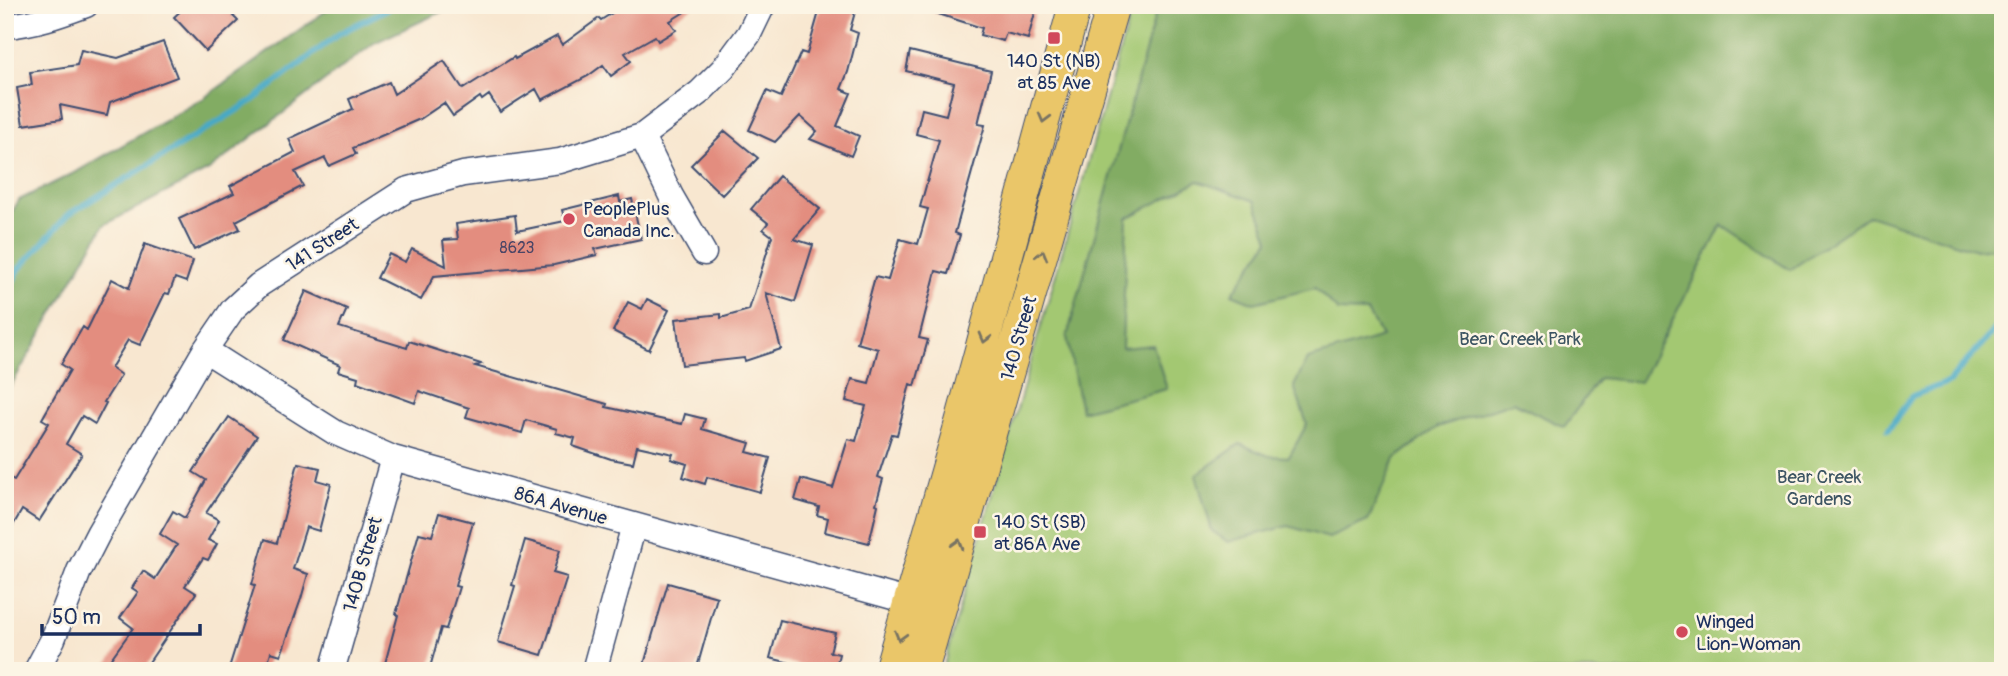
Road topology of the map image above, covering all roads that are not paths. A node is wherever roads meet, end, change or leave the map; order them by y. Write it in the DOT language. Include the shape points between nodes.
graph roads {
  1 [pos="86,5"];
  2 [pos="763,5"];
  3 [pos="1075,5"];
  4 [pos="1113,5"];
  5 [pos="5,26"];
  6 [pos="642,135"];
  7 [pos="704,253"];
  8 [pos="205,350"];
  9 [pos="393,458"];
  10 [pos="634,525"];
  11 [pos="925,605"];
  12 [pos="36,671"];
  13 [pos="332,671"];
  14 [pos="594,671"];
  15 [pos="890,671"];
  16 [pos="922,671"];
  1 -- 5 [label="street" via="53,18"];
  2 -- 6 [label="street, 141 Street" via="723,69 700,93"];
  3 -- 11 [label="main road, 140 Street, one-way" via="961,423"];
  11 -- 4 [label="main road, 140 Street, one-way"];
  6 -- 7 [label="street"];
  6 -- 8 [label="street, 141 Street" via="560,161 463,174 406,190 259,285 233,309"];
  8 -- 9 [label="street, 86A Avenue" via="336,433"];
  8 -- 12 [label="street, 141 Street" via="99,531"];
  9 -- 10 [label="street, 86A Avenue"];
  9 -- 13 [label="street, 140B Street"];
  10 -- 11 [label="street, 86A Avenue"];
  10 -- 14 [label="street"];
  11 -- 15 [label="main road, 140 Street, one-way"];
  11 -- 16 [label="main road, 140 Street"];
}
